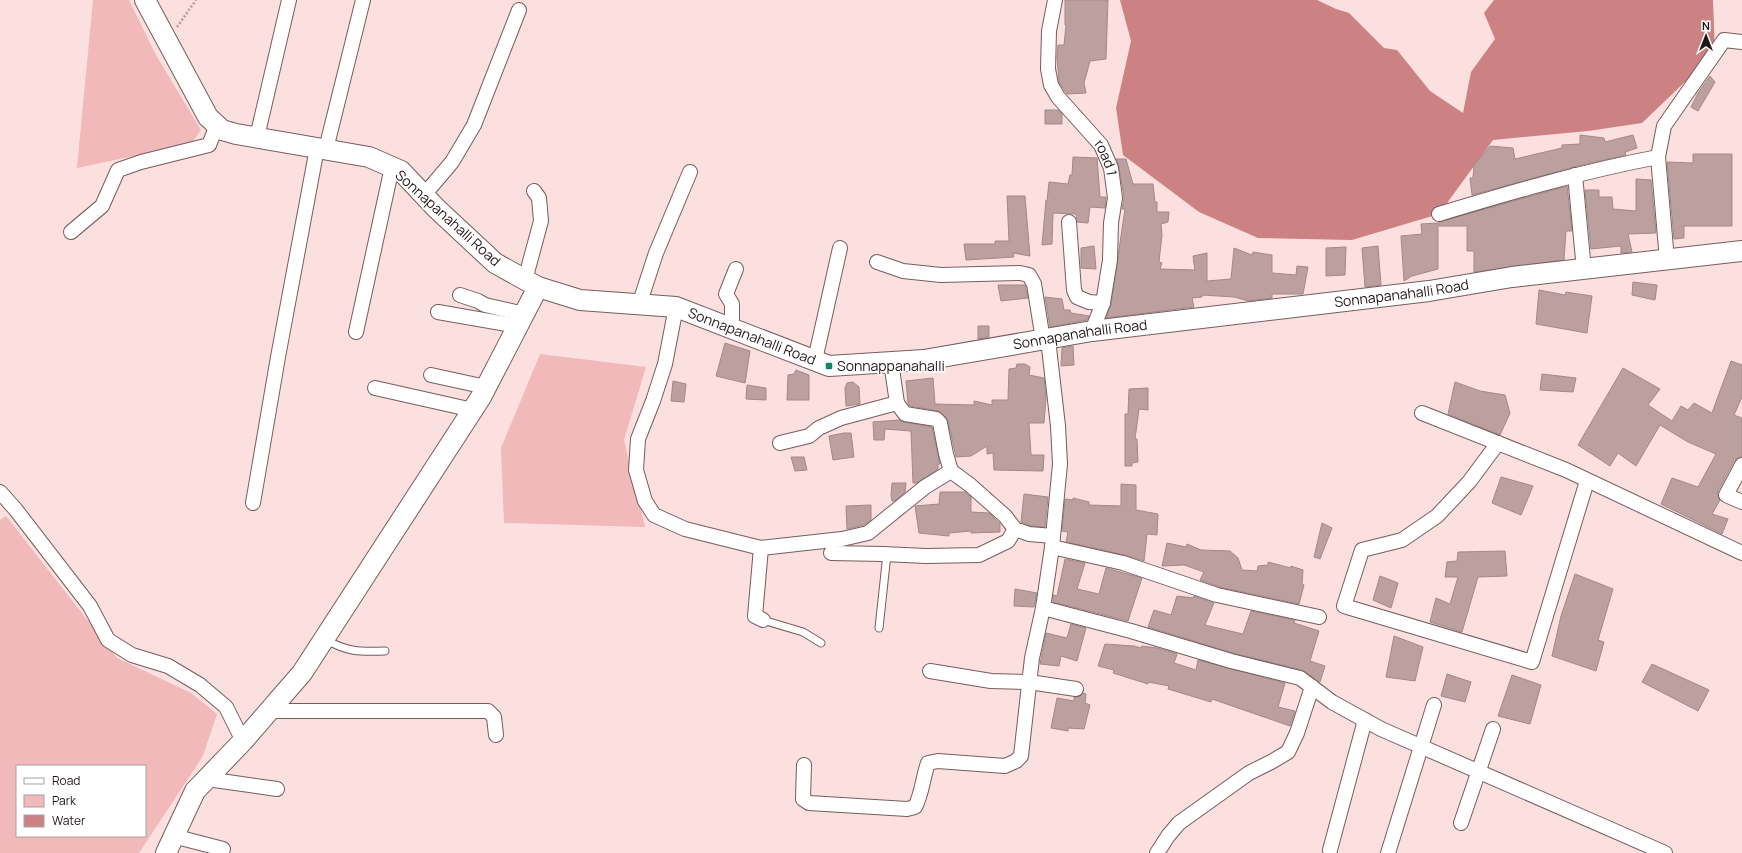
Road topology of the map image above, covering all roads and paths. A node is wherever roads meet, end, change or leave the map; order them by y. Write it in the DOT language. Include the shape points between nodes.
graph roads {
  1 [pos="145,0"];
  2 [pos="196,0"];
  3 [pos="289,0"];
  4 [pos="363,0"];
  5 [pos="1055,0"];
  6 [pos="519,10"];
  7 [pos="167,42"];
  8 [pos="1742,42"];
  9 [pos="217,125"];
  10 [pos="257,137"];
  11 [pos="321,148"];
  12 [pos="1658,157"];
  13 [pos="392,167"];
  14 [pos="690,172"];
  15 [pos="1575,175"];
  16 [pos="534,190"];
  17 [pos="424,195"];
  18 [pos="1439,214"];
  19 [pos="1069,222"];
  20 [pos="71,232"];
  21 [pos="840,248"];
  22 [pos="1742,251"];
  23 [pos="1667,260"];
  24 [pos="877,262"];
  25 [pos="736,269"];
  26 [pos="1584,270"];
  27 [pos="532,284"];
  28 [pos="460,295"];
  29 [pos="1103,303"];
  30 [pos="639,305"];
  31 [pos="676,307"];
  32 [pos="438,312"];
  33 [pos="521,320"];
  34 [pos="732,328"];
  35 [pos="1092,331"];
  36 [pos="356,332"];
  37 [pos="1045,339"];
  38 [pos="815,360"];
  39 [pos="891,362"];
  40 [pos="431,375"];
  41 [pos="486,387"];
  42 [pos="375,388"];
  43 [pos="896,403"];
  44 [pos="473,410"];
  45 [pos="1422,413"];
  46 [pos="780,442"];
  47 [pos="1498,443"];
  48 [pos="1742,465"];
  49 [pos="951,471"];
  50 [pos="1587,481"];
  51 [pos="0,492"];
  52 [pos="1742,502"];
  53 [pos="253,503"];
  54 [pos="1015,529"];
  55 [pos="1052,542"];
  56 [pos="761,548"];
  57 [pos="832,553"];
  58 [pos="887,554"];
  59 [pos="1742,554"];
  60 [pos="1043,608"];
  61 [pos="1319,617"];
  62 [pos="763,620"];
  63 [pos="879,628"];
  64 [pos="324,639"];
  65 [pos="820,643"];
  66 [pos="385,651"];
  67 [pos="930,671"];
  68 [pos="1029,682"];
  69 [pos="1312,687"];
  70 [pos="1076,689"];
  71 [pos="1434,705"];
  72 [pos="268,712"];
  73 [pos="1365,720"];
  74 [pos="1493,729"];
  75 [pos="496,735"];
  76 [pos="243,741"];
  77 [pos="1421,747"];
  78 [pos="804,765"];
  79 [pos="1478,771"];
  80 [pos="207,779"];
  81 [pos="277,789"];
  82 [pos="1461,823"];
  83 [pos="169,844"];
  84 [pos="223,849"];
  85 [pos="1330,850"];
  86 [pos="1157,853"];
  87 [pos="1388,853"];
  88 [pos="1665,853"];
  1 -- 7 [label="street, Sonnapanahalli Road"];
  2 -- 7 [label="path"];
  3 -- 10 [label="street"];
  4 -- 11 [label="street"];
  5 -- 29 [label="street, road 1" via="1049,31 1048,69 1052,84 1058,97 1101,145 1111,168 1115,198 1110,260"];
  6 -- 17 [label="street" via="474,125 452,162"];
  7 -- 9 [label="street, Sonnapanahalli Road" via="208,117"];
  8 -- 12 [label="street" via="1724,40 1664,126"];
  9 -- 10 [label="street, Sonnapanahalli Road" via="222,130"];
  9 -- 20 [label="street" via="209,145 118,170 102,206"];
  10 -- 11 [label="street, Sonnapanahalli Road"];
  11 -- 13 [label="street, Sonnapanahalli Road" via="369,157"];
  11 -- 53 [label="street" via="278,357"];
  12 -- 15 [label="street"];
  12 -- 23 [label="street"];
  13 -- 17 [label="street, Sonnapanahalli Road" via="401,171"];
  13 -- 36 [label="street"];
  14 -- 30 [label="street" via="656,253"];
  15 -- 18 [label="street"];
  15 -- 26 [label="street"];
  16 -- 27 [label="street" via="539,198 541,221"];
  17 -- 27 [label="street, Sonnapanahalli Road" via="495,263"];
  19 -- 29 [label="street" via="1074,290 1077,297 1089,302"];
  21 -- 38 [label="street"];
  22 -- 23 [label="street, Sonnapanahalli Road"];
  23 -- 26 [label="street, Sonnapanahalli Road"];
  24 -- 37 [label="street" via="903,271 941,276 1020,273 1029,276 1034,284"];
  25 -- 34 [label="street" via="726,294 732,304"];
  26 -- 35 [label="street, Sonnapanahalli Road"];
  27 -- 30 [label="street, Sonnapanahalli Road" via="580,300"];
  27 -- 33 [label="street"];
  28 -- 33 [label="street"];
  29 -- 35 [label="street, road 1"];
  30 -- 31 [label="street, Sonnapanahalli Road"];
  31 -- 34 [label="street, Sonnapanahalli Road"];
  31 -- 56 [label="street" via="665,364 638,439 636,470 645,501 654,515 685,529"];
  32 -- 33 [label="street"];
  33 -- 41 [label="street"];
  34 -- 38 [label="street, Sonnapanahalli Road"];
  35 -- 37 [label="street, Sonnapanahalli Road"];
  37 -- 39 [label="street, Sonnapanahalli Road" via="924,360"];
  37 -- 55 [label="street" via="1058,426 1060,464"];
  38 -- 39 [label="street, Sonnapanahalli Road" via="829,366"];
  39 -- 43 [label="street"];
  40 -- 41 [label="street"];
  41 -- 44 [label="street"];
  42 -- 44 [label="street"];
  43 -- 46 [label="street" via="841,418 819,428 809,436"];
  43 -- 49 [label="street" via="905,414 936,419 940,423"];
  44 -- 64 [label="street"];
  45 -- 47 [label="street"];
  47 -- 50 [label="street"];
  47 -- 50 [label="street" via="1469,482 1437,516 1402,540 1362,550 1344,606 1532,662"];
  48 -- 52 [label="street" via="1726,495"];
  49 -- 54 [label="street" via="1005,516"];
  49 -- 56 [label="street" via="925,487 868,533 842,539"];
  50 -- 59 [label="street"];
  51 -- 76 [label="street" via="90,606 108,640 132,655 168,666 200,685 226,707"];
  54 -- 55 [label="street"];
  54 -- 58 [label="street" via="1008,541 979,555"];
  55 -- 60 [label="street"];
  55 -- 61 [label="street" via="1217,595"];
  56 -- 62 [label="street" via="755,616"];
  57 -- 58 [label="street"];
  58 -- 63 [label="lane"];
  60 -- 68 [label="street"];
  60 -- 69 [label="street" via="1300,678"];
  62 -- 65 [label="lane" via="803,632"];
  64 -- 66 [label="lane" via="340,648 357,652"];
  64 -- 72 [label="street" via="302,674"];
  67 -- 68 [label="street" via="990,681"];
  68 -- 70 [label="street"];
  68 -- 78 [label="street" via="1021,756 1005,766 938,761 928,763 919,799 914,807 907,809 809,803 803,799"];
  69 -- 73 [label="street" via="1332,702"];
  69 -- 86 [label="street" via="1288,752 1249,773 1179,823"];
  71 -- 77 [label="street"];
  72 -- 75 [label="street" via="488,711 494,717"];
  72 -- 76 [label="street"];
  73 -- 77 [label="street"];
  73 -- 85 [label="street"];
  74 -- 79 [label="street"];
  76 -- 80 [label="street"];
  77 -- 79 [label="street"];
  77 -- 87 [label="street"];
  79 -- 82 [label="street"];
  79 -- 88 [label="street"];
  80 -- 81 [label="street"];
  80 -- 83 [label="street" via="195,791"];
  83 -- 84 [label="street"];
}
